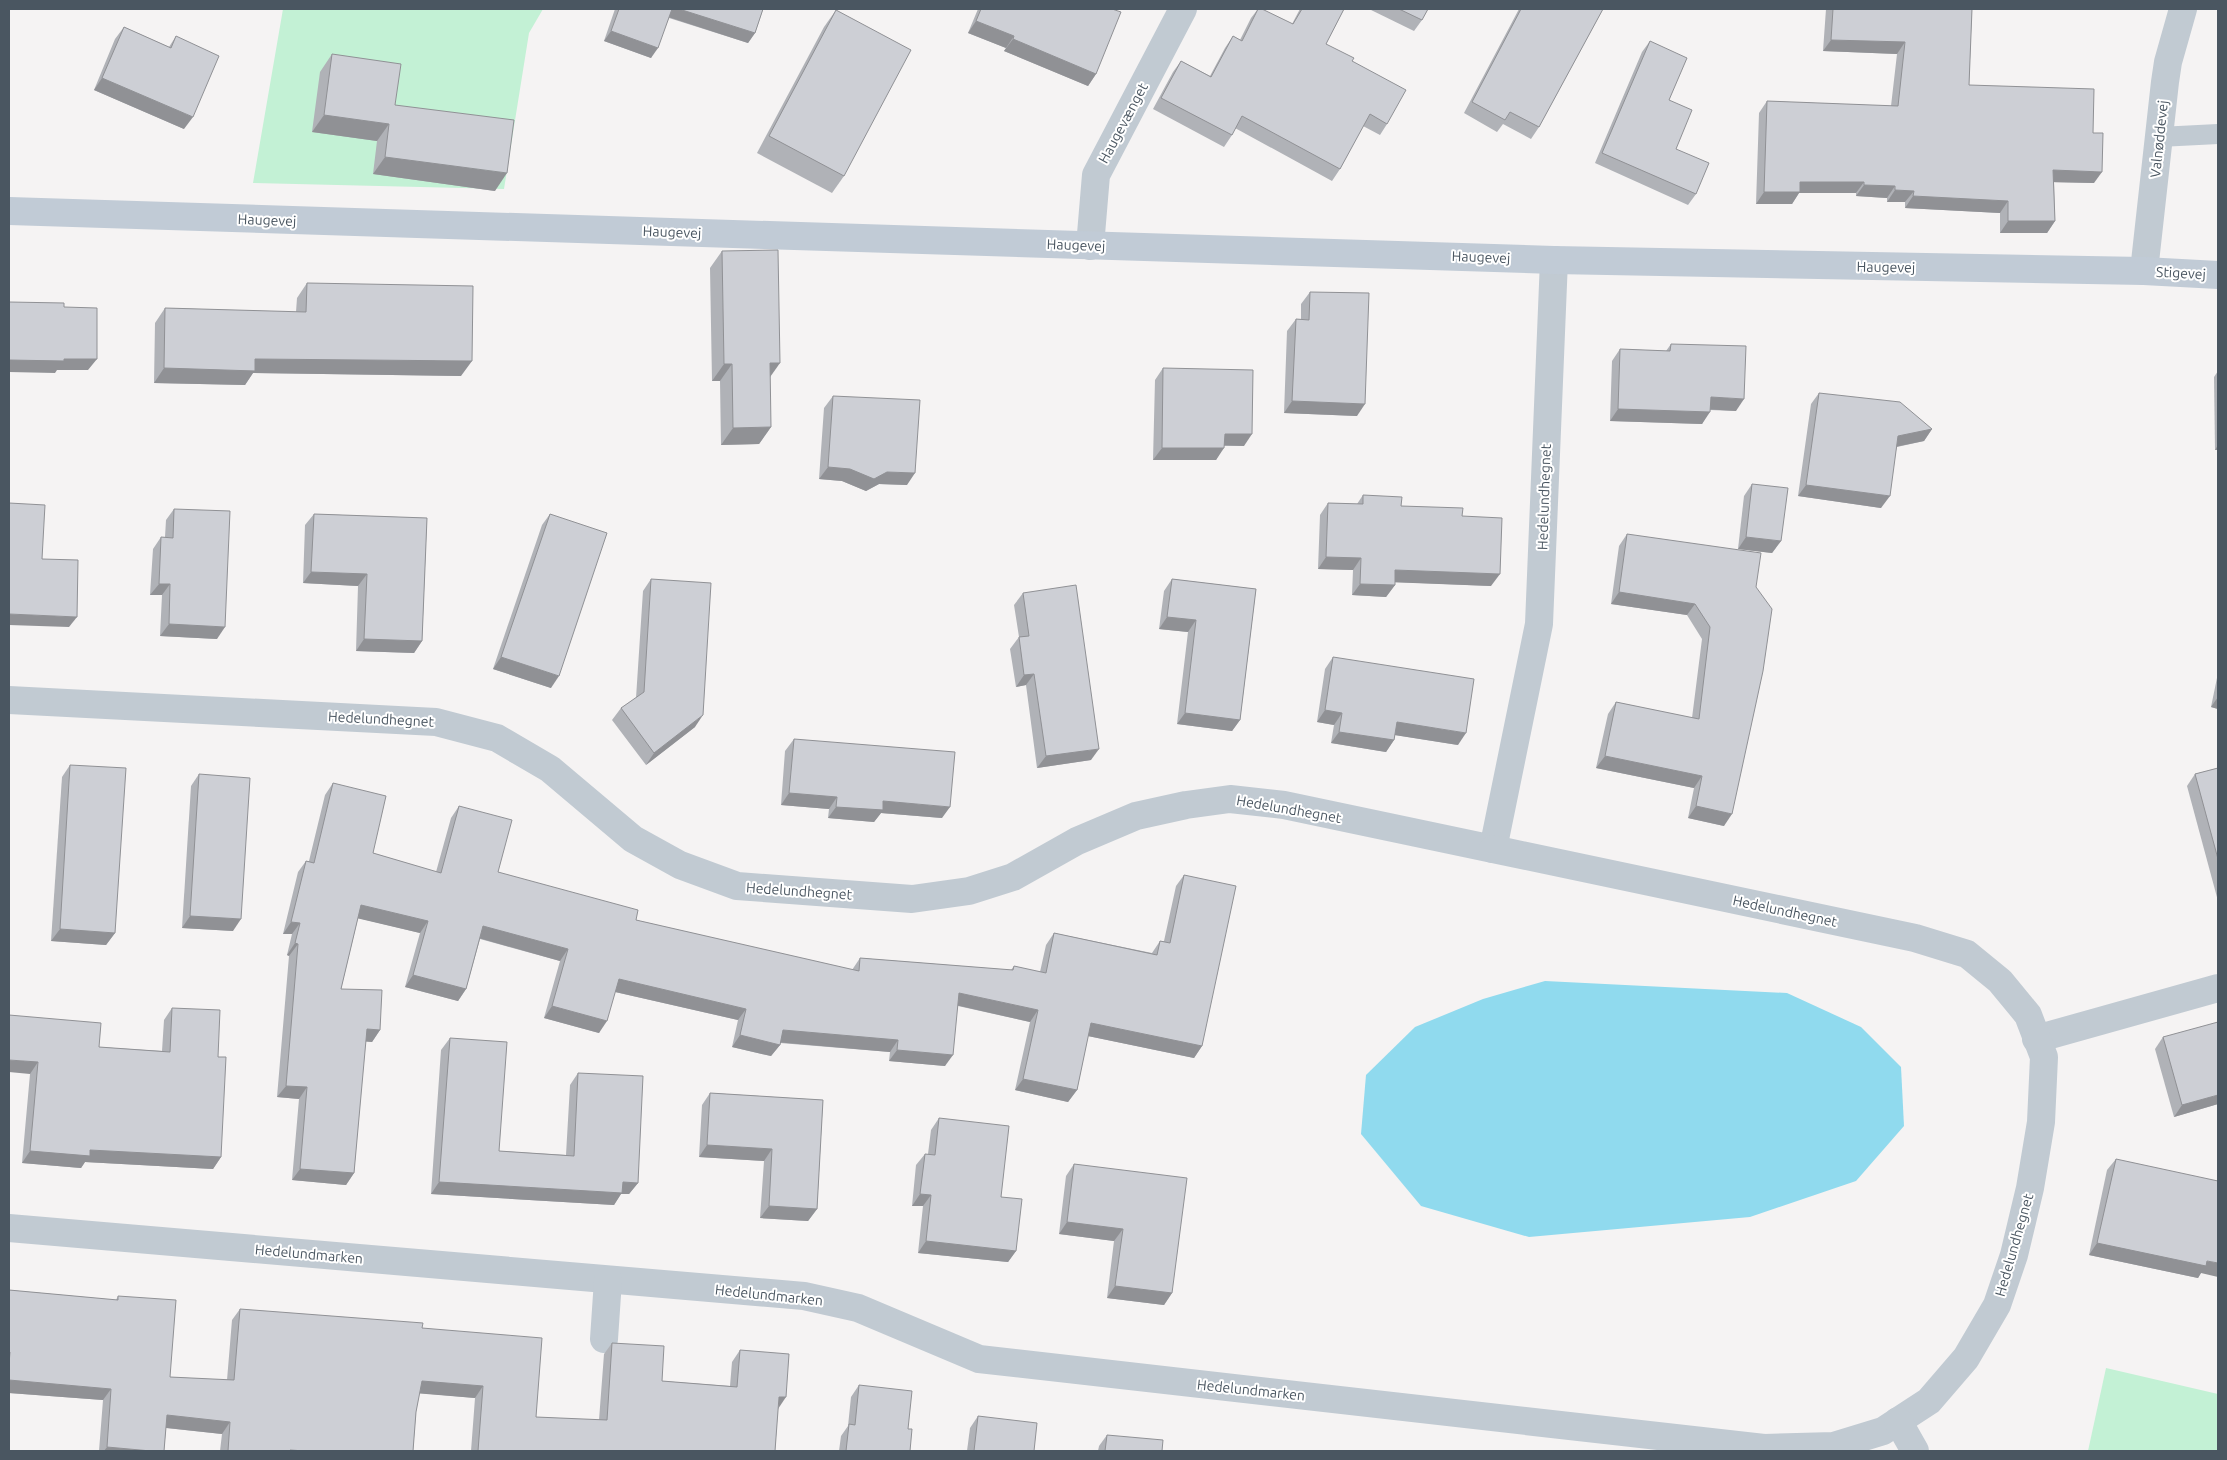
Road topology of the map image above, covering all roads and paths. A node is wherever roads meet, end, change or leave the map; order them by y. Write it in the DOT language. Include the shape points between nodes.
graph roads {
  1 [pos="1183,9"];
  2 [pos="2183,9"];
  3 [pos="2218,134"];
  4 [pos="2159,137"];
  5 [pos="9,211"];
  6 [pos="1090,246"];
  7 [pos="1554,260"];
  8 [pos="2144,271"];
  9 [pos="2218,275"];
  10 [pos="9,700"];
  11 [pos="1493,849"];
  12 [pos="2218,988"];
  13 [pos="2036,1039"];
  14 [pos="9,1228"];
  15 [pos="608,1280"];
  16 [pos="604,1339"];
  17 [pos="1929,1401"];
  18 [pos="1898,1421"];
  19 [pos="1915,1451"];
  1 -- 6 [label="street, Haugevænget" via="1096,175"];
  2 -- 4 [label="street, Valnøddevej" via="2168,62"];
  3 -- 4 [label="lane"];
  4 -- 8 [label="street, Valnøddevej"];
  5 -- 6 [label="street, Haugevej"];
  6 -- 7 [label="street, Haugevej"];
  7 -- 8 [label="street, Haugevej"];
  7 -- 11 [label="street, Hedelundhegnet" via="1538,624"];
  8 -- 9 [label="street, Stigevej"];
  10 -- 11 [label="street, Hedelundhegnet" via="436,722 497,738 550,769 633,839 680,864 737,886 912,899 969,891 1013,876 1077,841 1136,816 1230,799 1284,805"];
  11 -- 13 [label="street, Hedelundhegnet" via="1915,938 1967,954 2000,981 2028,1015"];
  12 -- 13 [label="street"];
  13 -- 17 [label="street, Hedelundhegnet" via="2044,1057 2041,1122 2014,1255 1997,1305 1966,1358"];
  14 -- 15 [label="street, Hedelundmarken"];
  15 -- 16 [label="street"];
  15 -- 18 [label="street, Hedelundmarken" via="804,1296 867,1311 980,1359 1754,1447 1834,1446 1884,1431"];
  17 -- 18 [label="street, Hedelundmarken"];
  18 -- 19 [label="street"];
}
